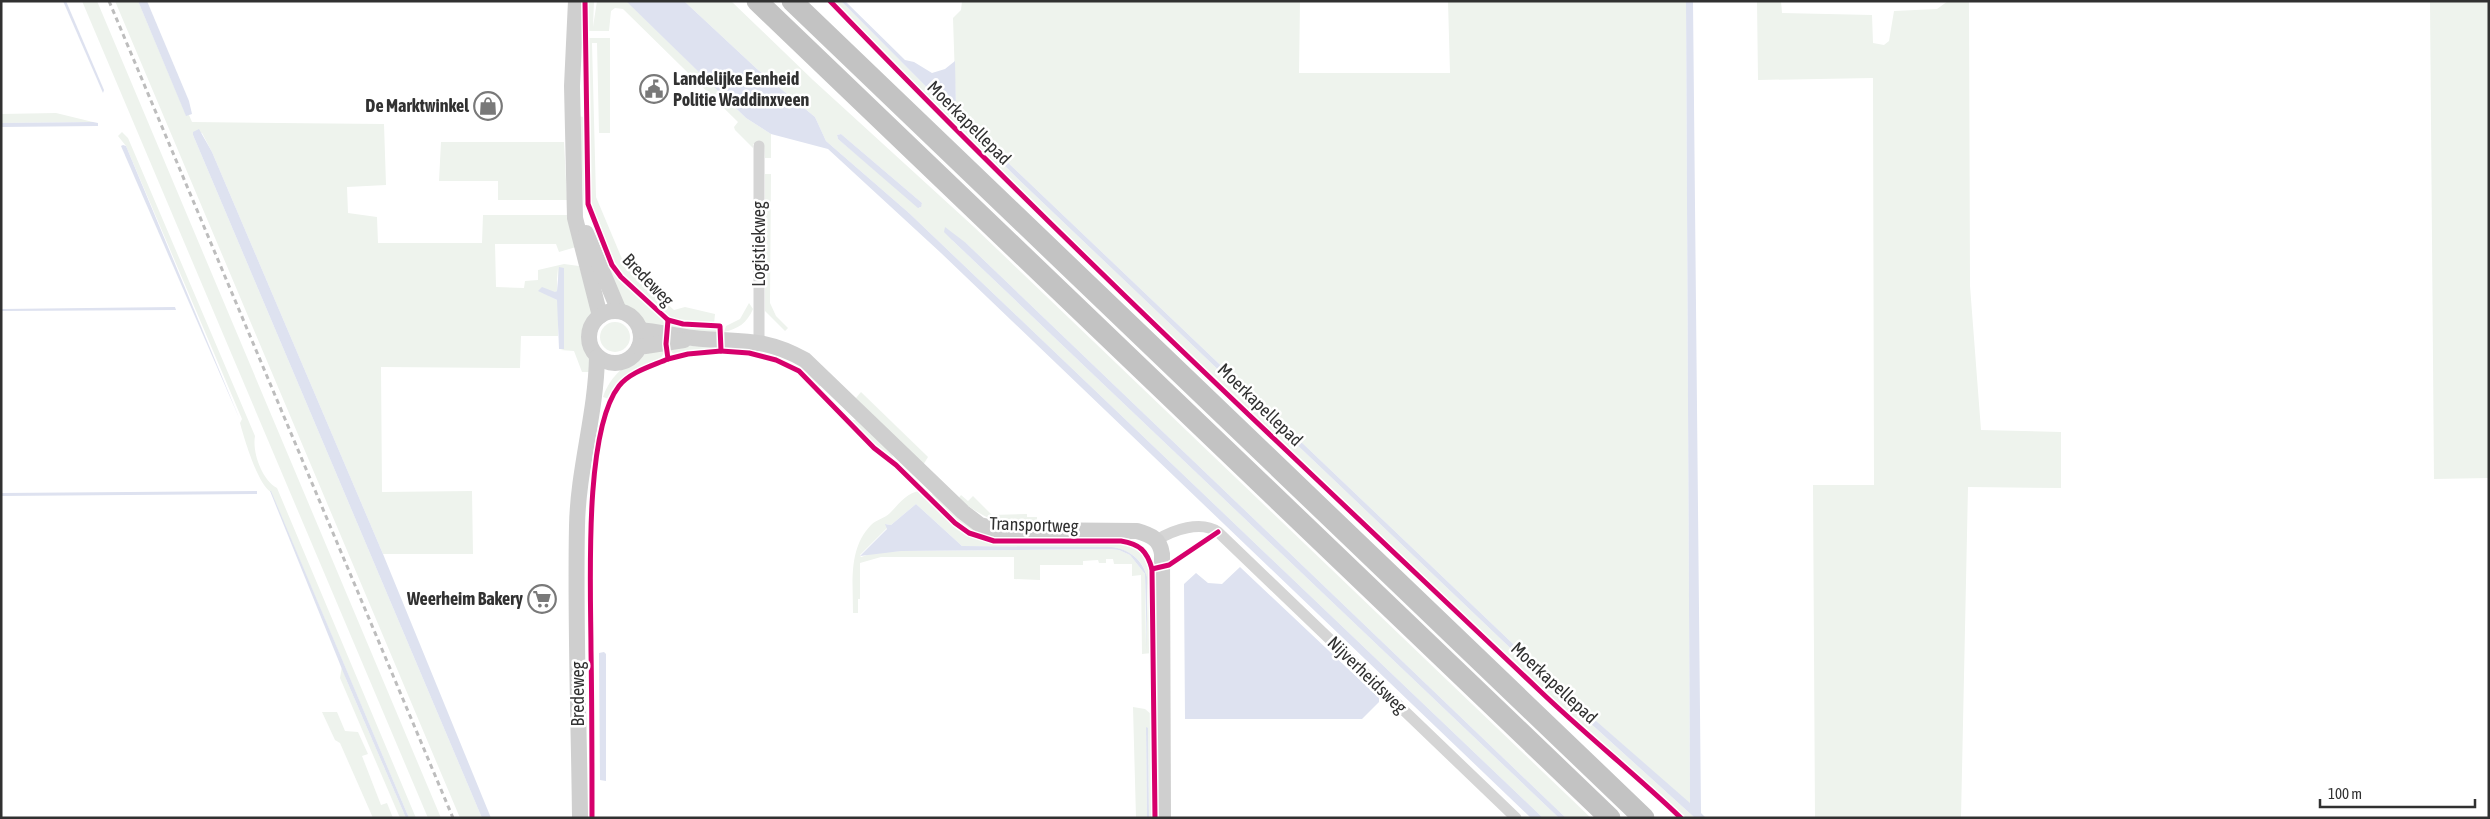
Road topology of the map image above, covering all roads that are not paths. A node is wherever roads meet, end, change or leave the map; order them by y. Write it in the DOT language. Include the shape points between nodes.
graph roads {
  1 [pos="576,1"];
  2 [pos="757,1"];
  3 [pos="792,1"];
  4 [pos="759,146"];
  5 [pos="575,195"];
  6 [pos="619,311"];
  7 [pos="600,316"];
  8 [pos="640,330"];
  9 [pos="694,338"];
  10 [pos="759,342"];
  11 [pos="639,347"];
  12 [pos="597,357"];
  13 [pos="612,364"];
  14 [pos="594,408"];
  15 [pos="1157,540"];
  16 [pos="580,818"];
  17 [pos="1163,818"];
  18 [pos="1516,818"];
  19 [pos="1610,818"];
  20 [pos="1644,818"];
  1 -- 5 [label="street, Bredeweg" via="572,86"];
  2 -- 19 [label="highway"];
  3 -- 20 [label="highway"];
  4 -- 10 [label="street, Logistiekweg"];
  5 -- 6 [label="street, Bredeweg" via="586,233"];
  5 -- 7 [label="street, Bredeweg" via="578,239"];
  6 -- 7 [label="street"];
  6 -- 8 [label="street" via="632,318"];
  7 -- 12 [label="street" via="592,324 588,336 590,348"];
  8 -- 9 [label="street, Transportweg"];
  8 -- 11 [label="street"];
  9 -- 10 [label="street, Transportweg"];
  9 -- 11 [label="street, Transportweg"];
  10 -- 15 [label="street, Transportweg" via="784,349 805,360 980,525 999,530 1137,531"];
  11 -- 13 [label="street" via="629,360"];
  12 -- 13 [label="street"];
  12 -- 14 [label="street, Bredeweg"];
  13 -- 14 [label="street, Bredeweg"];
  14 -- 16 [label="street, Bredeweg" via="581,476 577,526"];
  15 -- 17 [label="street" via="1162,554"];
  15 -- 18 [label="street, Nijverheidsweg" via="1182,529 1202,528 1218,532"];
}
